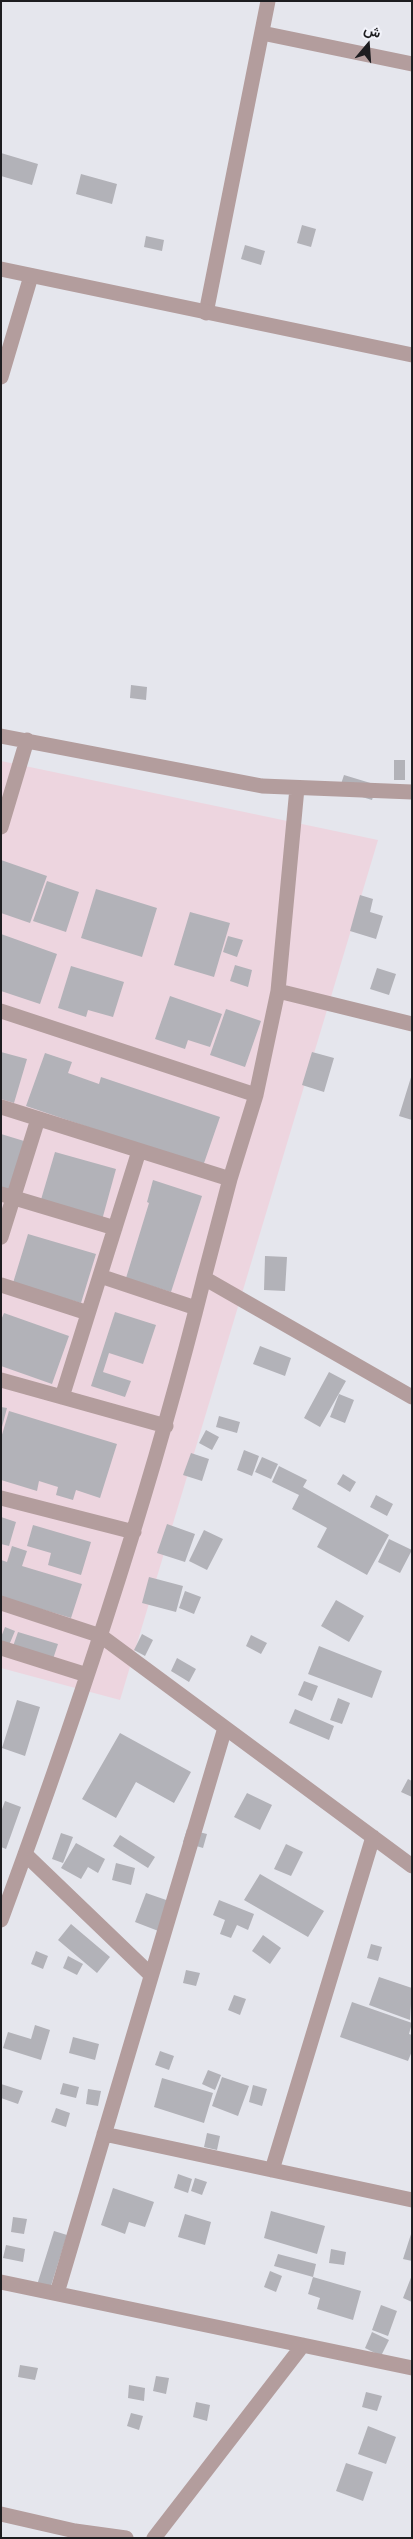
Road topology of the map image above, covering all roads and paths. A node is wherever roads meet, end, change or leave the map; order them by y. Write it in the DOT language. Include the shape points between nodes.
graph roads {
  1 [pos="268,1"];
  2 [pos="262,33"];
  3 [pos="412,64"];
  4 [pos="1,269"];
  5 [pos="31,276"];
  6 [pos="206,313"];
  7 [pos="412,355"];
  8 [pos="1,377"];
  9 [pos="1,736"];
  10 [pos="27,740"];
  11 [pos="297,788"];
  12 [pos="412,792"];
  13 [pos="1,827"];
  14 [pos="278,991"];
  15 [pos="1,1011"];
  16 [pos="412,1024"];
  17 [pos="256,1095"];
  18 [pos="1,1107"];
  19 [pos="38,1119"];
  20 [pos="139,1151"];
  21 [pos="230,1179"];
  22 [pos="7,1196"];
  23 [pos="115,1228"];
  24 [pos="1,1237"];
  25 [pos="100,1276"];
  26 [pos="204,1278"];
  27 [pos="1,1285"];
  28 [pos="196,1308"];
  29 [pos="88,1313"];
  30 [pos="1,1380"];
  31 [pos="62,1397"];
  32 [pos="412,1398"];
  33 [pos="166,1426"];
  34 [pos="1,1498"];
  35 [pos="134,1532"];
  36 [pos="1,1603"];
  37 [pos="101,1636"];
  38 [pos="1,1648"];
  39 [pos="87,1675"];
  40 [pos="225,1728"];
  41 [pos="373,1837"];
  42 [pos="25,1854"];
  43 [pos="412,1866"];
  44 [pos="1,1920"];
  45 [pos="152,1974"];
  46 [pos="104,2134"];
  47 [pos="272,2170"];
  48 [pos="412,2200"];
  49 [pos="1,2282"];
  50 [pos="57,2293"];
  51 [pos="303,2345"];
  52 [pos="412,2368"];
  53 [pos="1,2514"];
  54 [pos="74,2534"];
  55 [pos="126,2538"];
  56 [pos="154,2538"];
  1 -- 2 [label="street"];
  2 -- 3 [label="street"];
  2 -- 6 [label="street"];
  4 -- 5 [label="street"];
  5 -- 6 [label="street"];
  5 -- 8 [label="street"];
  6 -- 7 [label="street"];
  9 -- 10 [label="street"];
  10 -- 11 [label="street" via="262,786"];
  10 -- 13 [label="street"];
  11 -- 12 [label="street"];
  11 -- 14 [label="street"];
  14 -- 16 [label="street"];
  14 -- 17 [label="street"];
  15 -- 17 [label="street"];
  17 -- 21 [label="street"];
  18 -- 19 [label="street"];
  19 -- 20 [label="street"];
  19 -- 22 [label="street"];
  20 -- 21 [label="street"];
  20 -- 23 [label="street"];
  21 -- 26 [label="street"];
  22 -- 23 [label="street"];
  22 -- 24 [label="street"];
  23 -- 25 [label="street"];
  25 -- 28 [label="street"];
  25 -- 29 [label="street"];
  26 -- 28 [label="street"];
  26 -- 32 [label="street"];
  27 -- 29 [label="street"];
  28 -- 33 [label="street"];
  29 -- 31 [label="street"];
  30 -- 31 [label="street"];
  31 -- 33 [label="street"];
  33 -- 35 [label="street"];
  34 -- 35 [label="street"];
  35 -- 37 [label="street"];
  36 -- 37 [label="street"];
  37 -- 39 [label="street"];
  37 -- 40 [label="street"];
  38 -- 39 [label="street"];
  39 -- 42 [label="street"];
  40 -- 41 [label="street"];
  40 -- 45 [label="street"];
  41 -- 43 [label="street"];
  41 -- 47 [label="street"];
  42 -- 44 [label="street"];
  42 -- 45 [label="street"];
  45 -- 46 [label="street"];
  46 -- 47 [label="street"];
  46 -- 50 [label="street"];
  47 -- 48 [label="street"];
  49 -- 50 [label="street"];
  50 -- 51 [label="street"];
  51 -- 52 [label="street"];
  51 -- 56 [label="street"];
  53 -- 54 [label="street"];
  54 -- 55 [label="street"];
}
